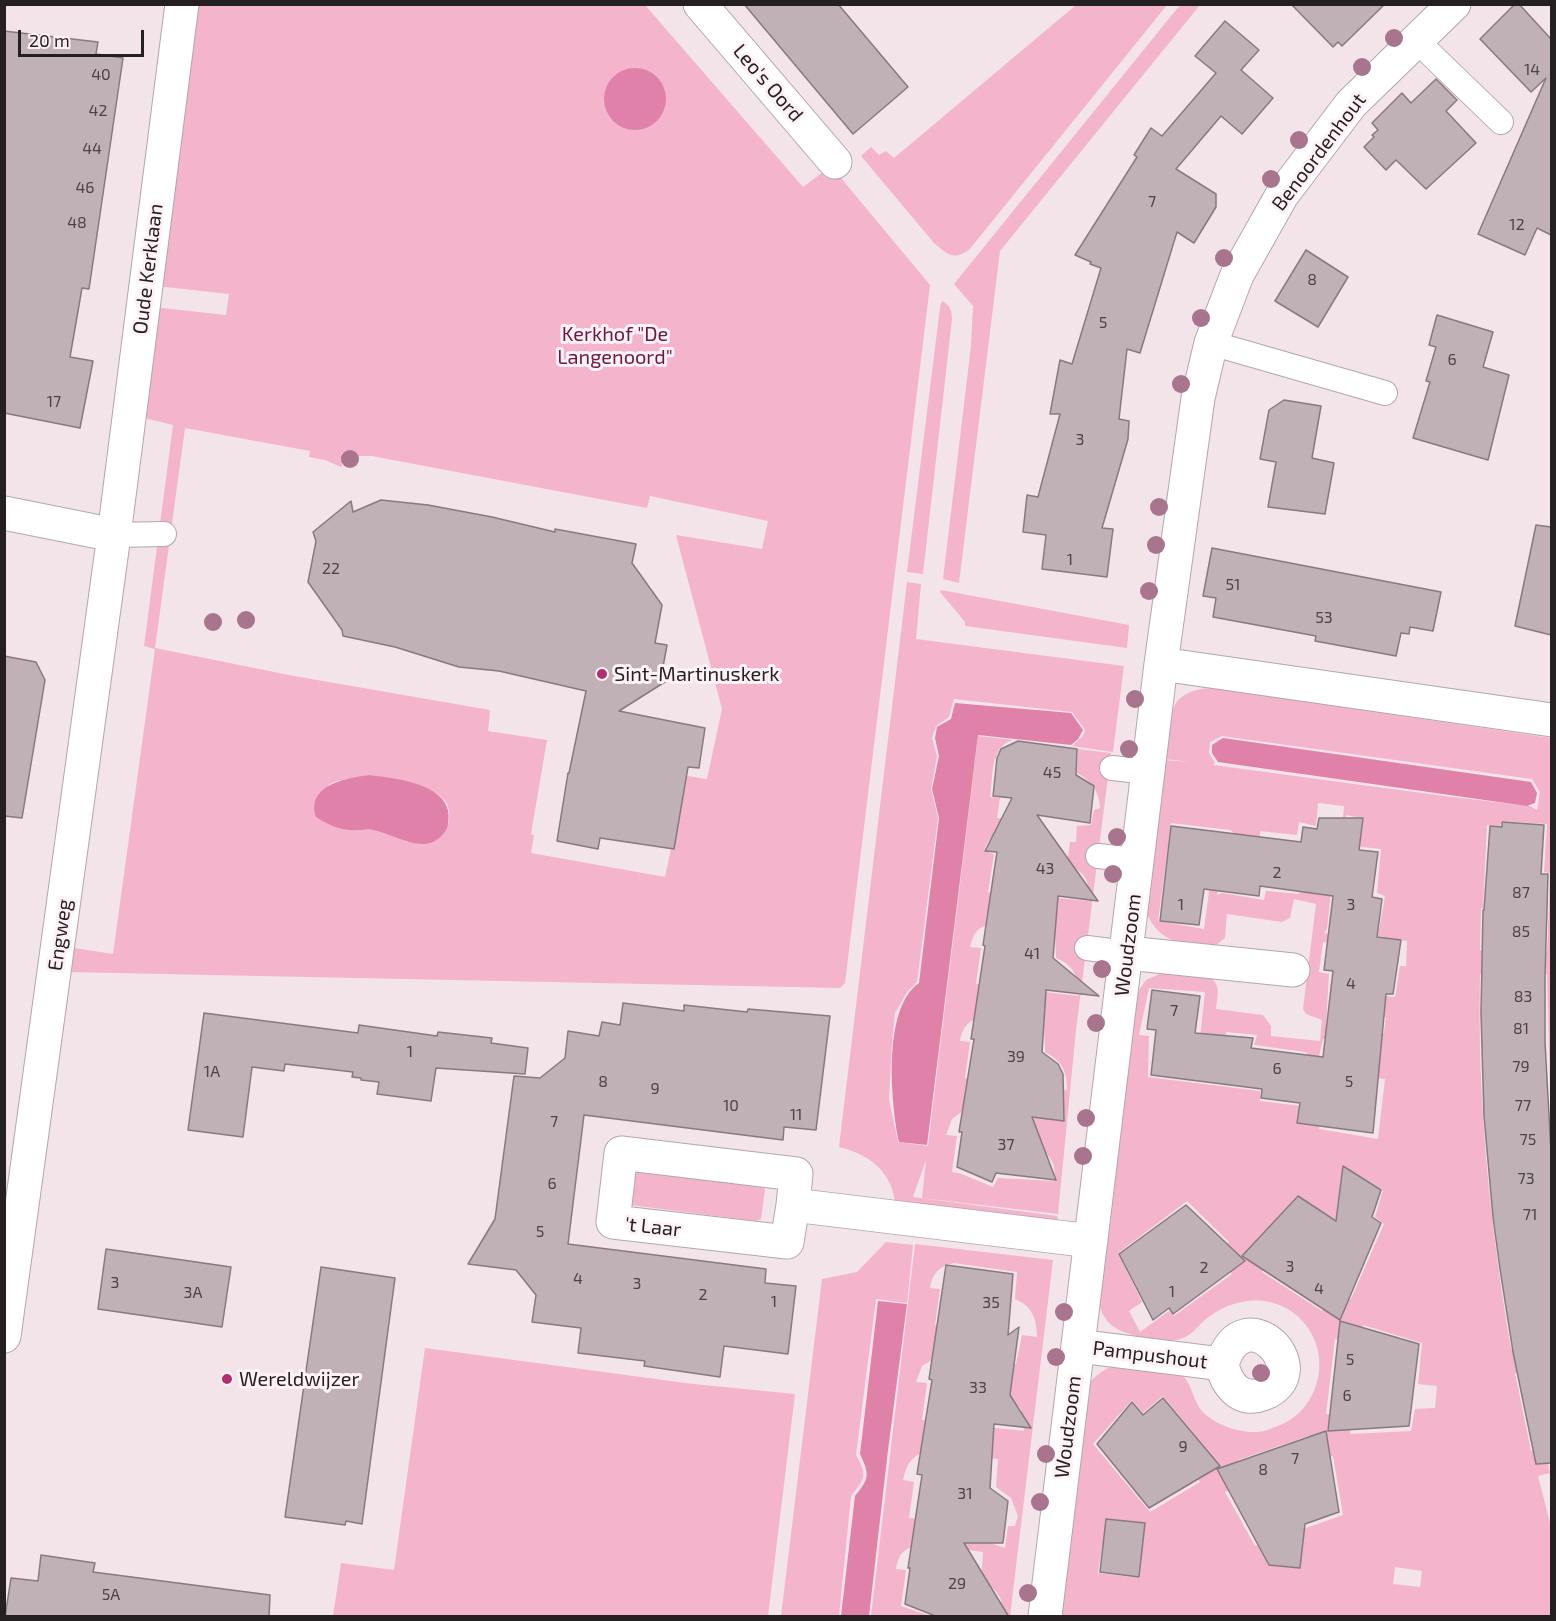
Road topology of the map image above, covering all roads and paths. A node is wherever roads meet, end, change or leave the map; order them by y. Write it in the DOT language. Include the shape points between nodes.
graph roads {
  1 [pos="182,4"];
  2 [pos="700,4"];
  3 [pos="1454,4"];
  4 [pos="1416,40"];
  5 [pos="1501,122"];
  6 [pos="835,162"];
  7 [pos="1211,343"];
  8 [pos="1385,393"];
  9 [pos="4,513"];
  10 [pos="164,534"];
  11 [pos="114,535"];
  12 [pos="1161,664"];
  13 [pos="1551,720"];
  14 [pos="1112,768"];
  15 [pos="1149,772"];
  16 [pos="1098,856"];
  17 [pos="1138,861"];
  18 [pos="1087,948"];
  19 [pos="1127,953"];
  20 [pos="1293,970"];
  21 [pos="793,1204"];
  22 [pos="1091,1241"];
  23 [pos="6,1315"];
  24 [pos="1078,1346"];
  25 [pos="1222,1364"];
  26 [pos="1045,1617"];
  1 -- 11 [label="street, Oude Kerklaan"];
  2 -- 6 [label="street, Leo's Oord"];
  3 -- 4 [label="street, Benoordenhout"];
  4 -- 5 [label="lane"];
  4 -- 7 [label="street, Benoordenhout" via="1352,104 1282,195 1237,275"];
  7 -- 8 [label="lane"];
  7 -- 12 [label="street, Benoordenhout" via="1198,398"];
  9 -- 11 [label="street"];
  10 -- 11 [label="lane"];
  11 -- 23 [label="street, Engweg"];
  12 -- 13 [label="street"];
  12 -- 15 [label="street, Woudzoom"];
  14 -- 15 [label="lane"];
  15 -- 17 [label="street, Woudzoom"];
  16 -- 17 [label="lane"];
  17 -- 19 [label="street, Woudzoom"];
  18 -- 19 [label="lane"];
  19 -- 20 [label="street"];
  19 -- 22 [label="street, Woudzoom"];
  21 -- 21 [label="street, 't Laar" via="795,1174 621,1153 613,1222 787,1242"];
  21 -- 22 [label="street"];
  22 -- 24 [label="street, Woudzoom"];
  24 -- 25 [label="street, Pampushout"];
  24 -- 26 [label="street, Woudzoom"];
}
